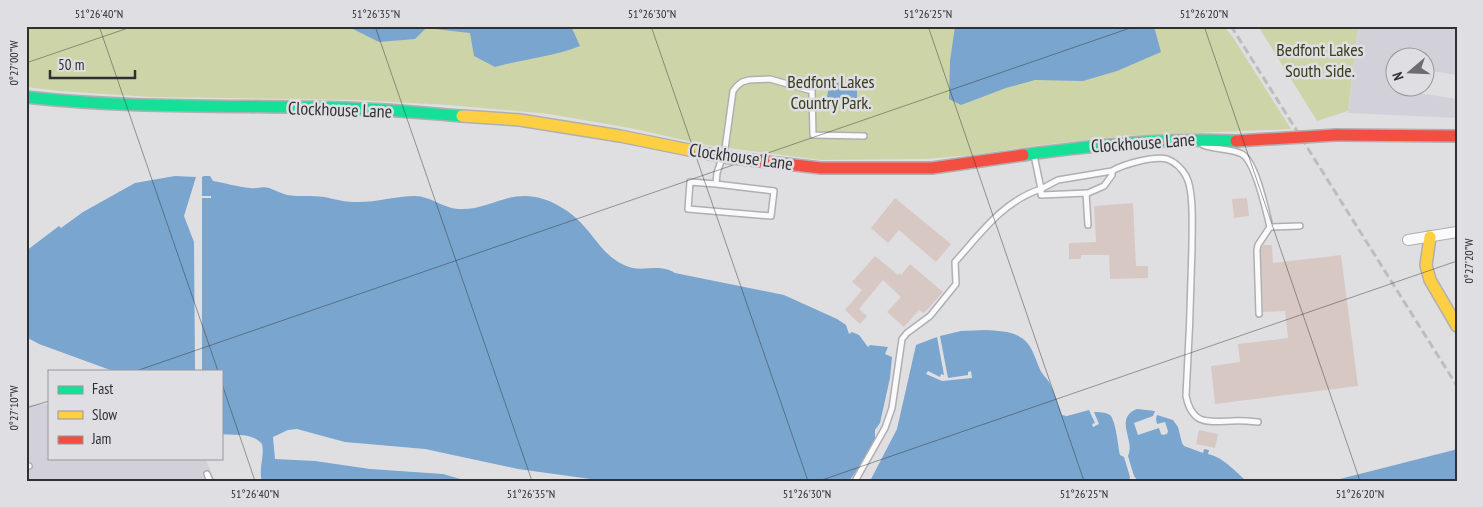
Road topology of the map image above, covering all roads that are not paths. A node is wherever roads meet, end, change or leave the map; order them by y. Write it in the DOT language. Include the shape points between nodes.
graph roads {
  1 [pos="26,97"];
  2 [pos="864,136"];
  3 [pos="1457,136"];
  4 [pos="1193,139"];
  5 [pos="1034,154"];
  6 [pos="724,157"];
  7 [pos="1112,171"];
  8 [pos="716,184"];
  9 [pos="1040,189"];
  10 [pos="1086,193"];
  11 [pos="1088,225"];
  12 [pos="1300,226"];
  13 [pos="1270,227"];
  14 [pos="1457,232"];
  15 [pos="1430,237"];
  16 [pos="1408,240"];
  17 [pos="1259,314"];
  18 [pos="1457,326"];
  19 [pos="1258,422"];
  20 [pos="207,474"];
  21 [pos="210,481"];
  22 [pos="855,481"];
  1 -- 6 [label="main road, Clockhouse Lane" via="188,106 347,108 520,120"];
  2 -- 6 [label="lane" via="813,134 812,91 770,79 749,80 742,82 734,91"];
  3 -- 4 [label="main road, Clockhouse Lane, bridge"];
  4 -- 5 [label="main road, Clockhouse Lane" via="1102,145"];
  4 -- 13 [label="lane" via="1206,146 1242,154 1247,159"];
  5 -- 6 [label="main road, Clockhouse Lane" via="932,168 821,168"];
  5 -- 9 [label="lane"];
  6 -- 8 [label="lane"];
  7 -- 9 [label="lane" via="1058,180"];
  7 -- 10 [label="lane" via="1104,186"];
  7 -- 19 [label="lane" via="1130,163 1165,159 1174,163 1187,177 1192,218 1187,402 1194,415 1208,422"];
  8 -- 8 [label="lane" via="690,182 688,209 771,216 774,191"];
  9 -- 10 [label="lane" via="1041,195"];
  9 -- 22 [label="lane" via="1026,194 1000,213 955,262 956,284 930,316 902,339 892,408"];
  10 -- 11 [label="lane"];
  12 -- 13 [label="lane"];
  13 -- 17 [label="lane" via="1257,250"];
  14 -- 15 [label="street"];
  15 -- 16 [label="street"];
  15 -- 18 [label="main road" via="1426,265 1430,280"];
  20 -- 21 [label="lane"];
}
